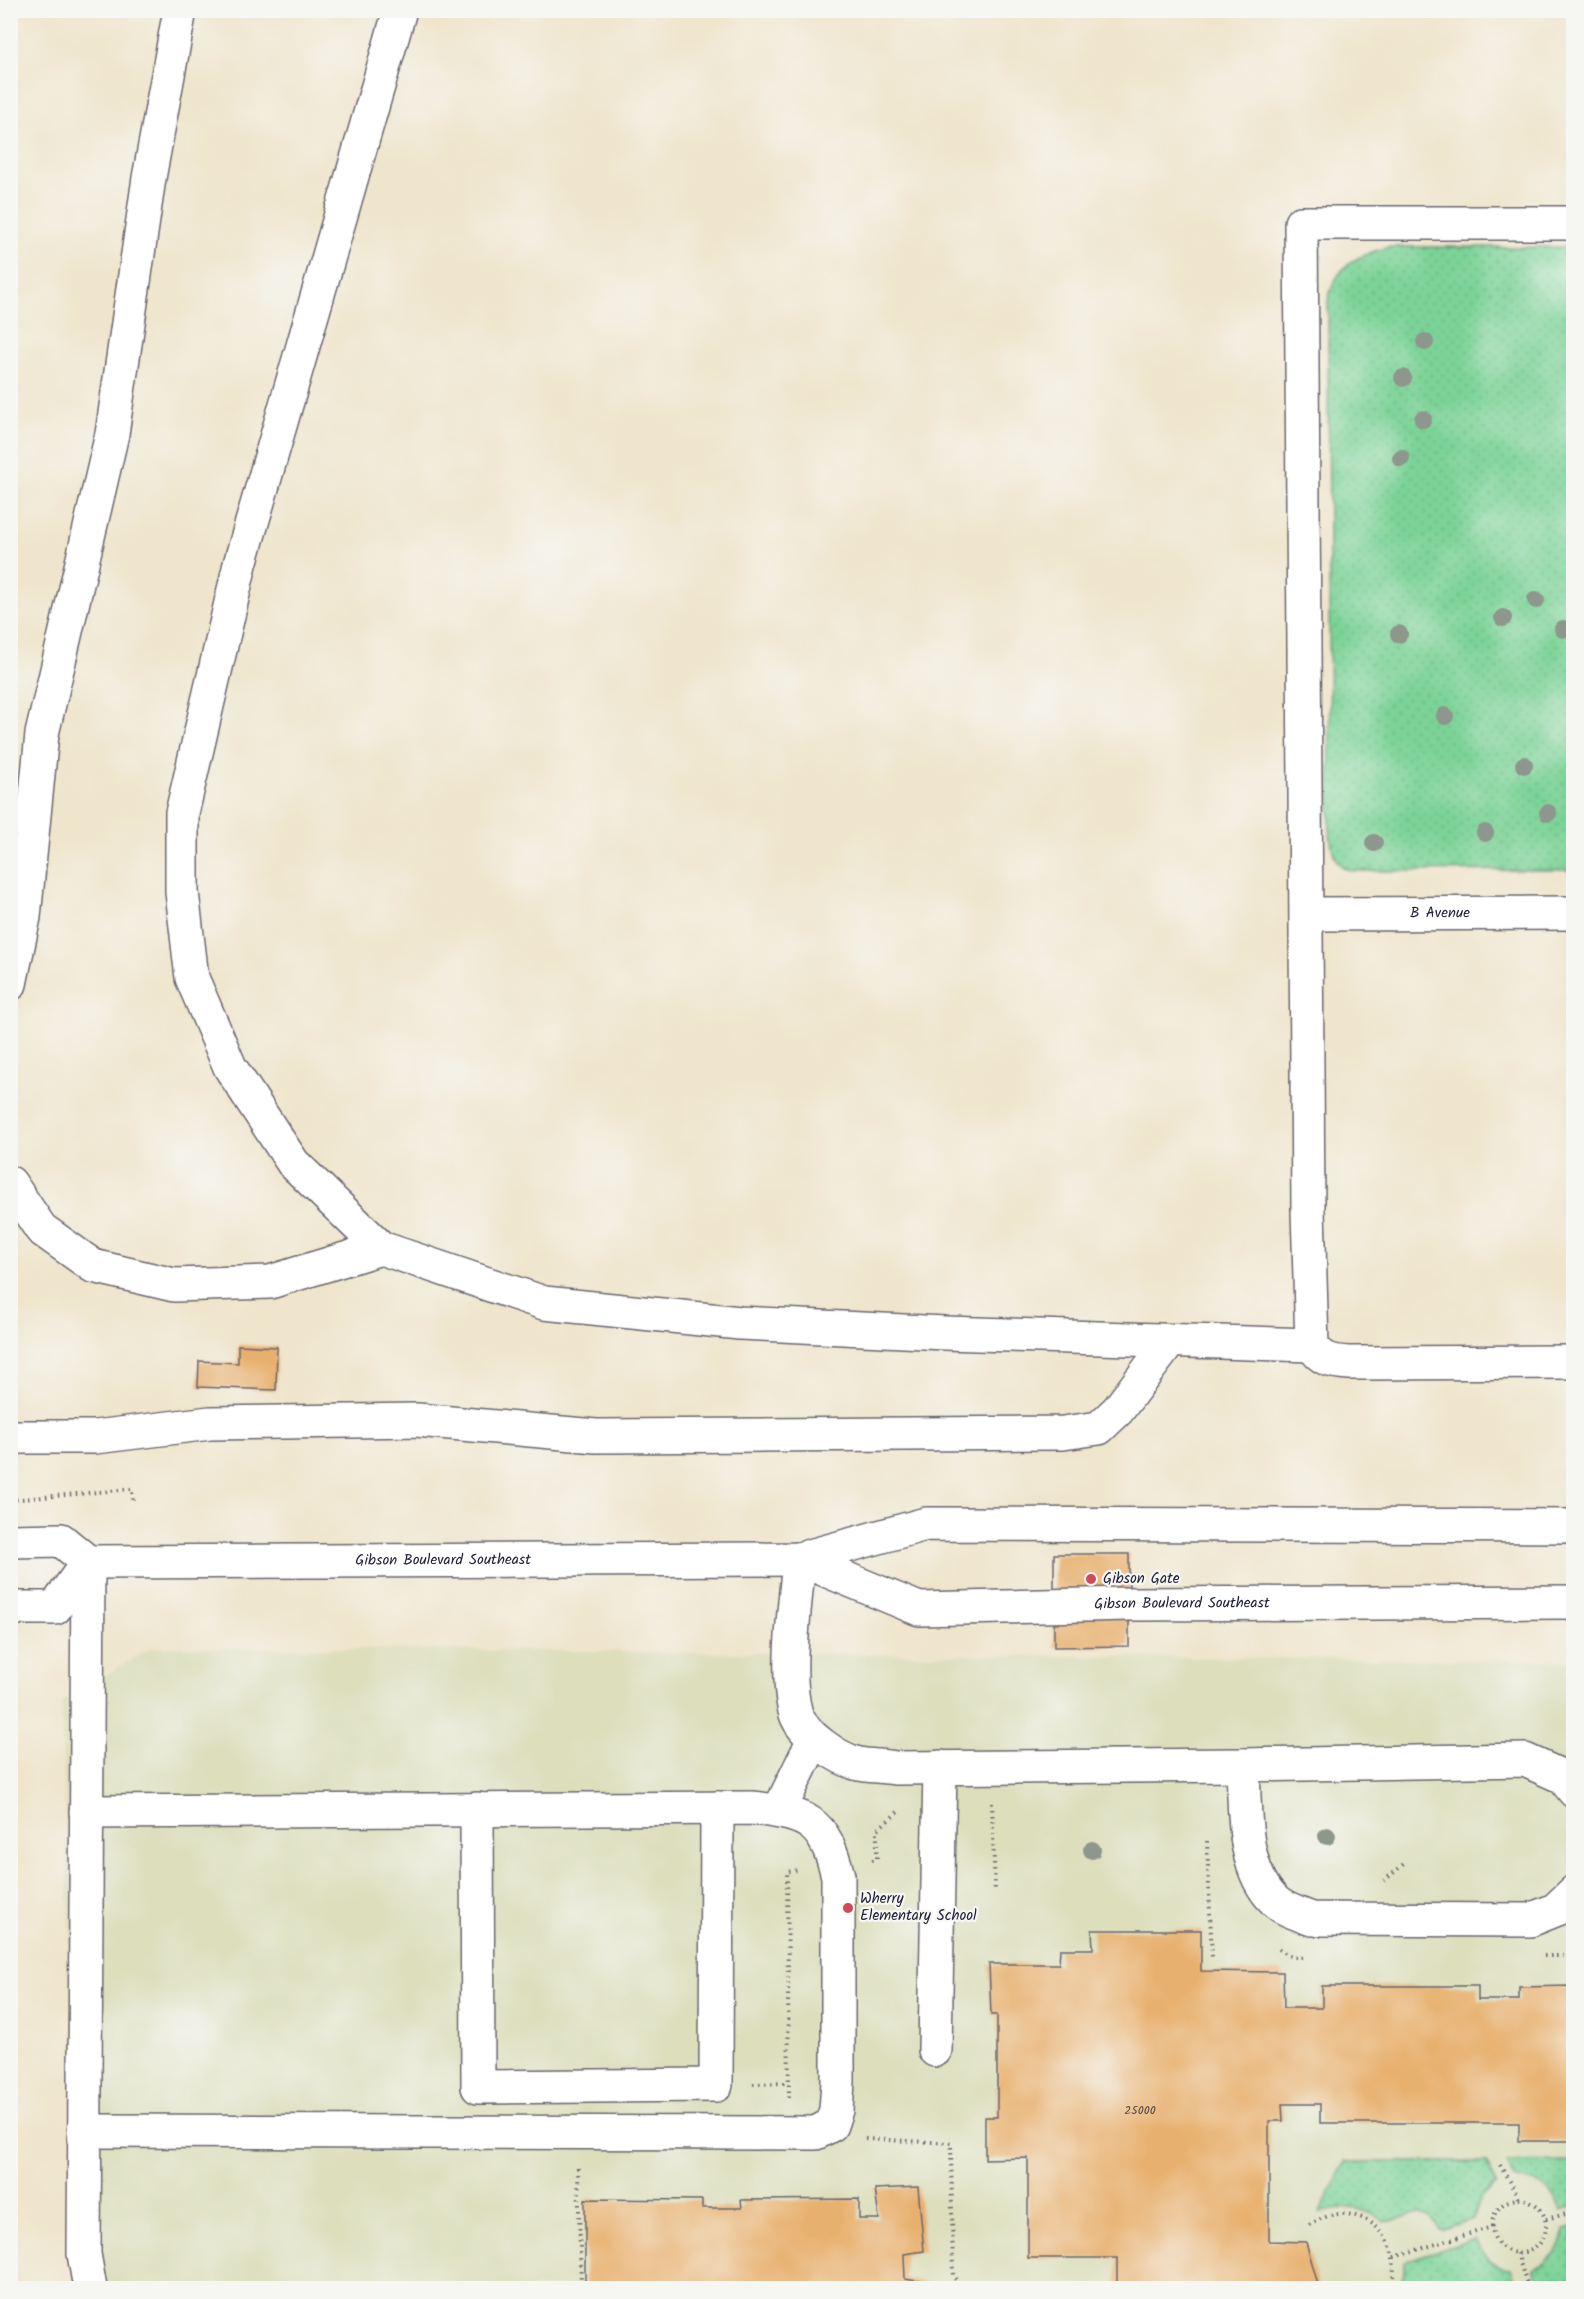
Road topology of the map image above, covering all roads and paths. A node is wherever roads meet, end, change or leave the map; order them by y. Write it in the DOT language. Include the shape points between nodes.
graph roads {
  1 [pos="180,10"];
  2 [pos="400,10"];
  3 [pos="1574,223"];
  4 [pos="1574,913"];
  5 [pos="1308,914"];
  6 [pos="10,984"];
  7 [pos="10,1183"];
  8 [pos="381,1248"];
  9 [pos="1170,1341"];
  10 [pos="1312,1345"];
  11 [pos="1574,1362"];
  12 [pos="10,1437"];
  13 [pos="10,1500"];
  14 [pos="133,1504"];
  15 [pos="1574,1526"];
  16 [pos="10,1540"];
  17 [pos="799,1559"];
  18 [pos="88,1562"];
  19 [pos="1574,1602"];
  20 [pos="10,1608"];
  21 [pos="814,1739"];
  22 [pos="1243,1765"];
  23 [pos="940,1767"];
  24 [pos="1571,1784"];
  25 [pos="940,1800"];
  26 [pos="717,1808"];
  27 [pos="477,1809"];
  28 [pos="779,1811"];
  29 [pos="86,1812"];
  30 [pos="1207,1835"];
  31 [pos="1406,1862"];
  32 [pos="835,1864"];
  33 [pos="787,1872"];
  34 [pos="1382,1884"];
  35 [pos="1574,1892"];
  36 [pos="995,1893"];
  37 [pos="1212,1959"];
  38 [pos="935,2050"];
  39 [pos="84,2132"];
  40 [pos="865,2139"];
  41 [pos="578,2161"];
  42 [pos="1500,2165"];
  43 [pos="1519,2199"];
  44 [pos="1574,2212"];
  45 [pos="1546,2219"];
  46 [pos="1309,2225"];
  47 [pos="1492,2227"];
  48 [pos="1517,2253"];
  49 [pos="1394,2257"];
  50 [pos="90,2289"];
  51 [pos="581,2289"];
  52 [pos="963,2289"];
  53 [pos="1391,2289"];
  54 [pos="1528,2289"];
  1 -- 6 [label="main road" via="149,178 112,434 42,734 24,917"];
  2 -- 8 [label="main road" via="240,564 182,813 182,892 192,978 230,1067 293,1163"];
  3 -- 5 [label="main road" via="1301,223"];
  4 -- 5 [label="main road, B Avenue"];
  5 -- 10 [label="main road"];
  7 -- 8 [label="main road" via="41,1229 93,1266 174,1285 270,1282"];
  8 -- 9 [label="main road" via="544,1303 740,1323"];
  9 -- 10 [label="main road"];
  9 -- 12 [label="main road" via="1118,1410 1099,1428 1063,1432 596,1437 417,1420 210,1422 95,1437"];
  10 -- 11 [label="main road" via="1318,1355 1331,1362"];
  13 -- 14 [label="path" via="132,1489"];
  15 -- 17 [label="main road, Gibson Boulevard Southeast" via="926,1524"];
  16 -- 18 [label="main road" via="61,1540"];
  17 -- 18 [label="main road, Gibson Boulevard Southeast"];
  17 -- 19 [label="main road, Gibson Boulevard Southeast" via="919,1609"];
  17 -- 21 [label="main road" via="792,1696 797,1716"];
  18 -- 20 [label="main road" via="55,1608"];
  18 -- 29 [label="main road"];
  21 -- 23 [label="main road" via="857,1764"];
  21 -- 28 [label="main road"];
  22 -- 23 [label="main road"];
  22 -- 24 [label="main road" via="1525,1760"];
  22 -- 35 [label="main road" via="1246,1838 1258,1877 1275,1902 1312,1919 1530,1920 1555,1910"];
  23 -- 25 [label="main road"];
  25 -- 32 [label="path" via="911,1800 877,1830 877,1859"];
  25 -- 36 [label="path" via="992,1799"];
  25 -- 38 [label="main road"];
  26 -- 27 [label="main road"];
  26 -- 27 [label="main road" via="716,2085 478,2087"];
  26 -- 28 [label="main road"];
  27 -- 29 [label="main road"];
  28 -- 32 [label="main road" via="803,1817 822,1834"];
  29 -- 39 [label="main road"];
  30 -- 37 [label="path"];
  31 -- 34 [label="path"];
  32 -- 33 [label="path"];
  32 -- 39 [label="main road" via="836,2110 831,2126 816,2133"];
  39 -- 50 [label="main road" via="84,2254"];
  40 -- 52 [label="path" via="951,2144 953,2276"];
  41 -- 51 [label="path"];
  42 -- 43 [label="path"];
  43 -- 45 [label="path" via="1536,2204"];
  43 -- 47 [label="path" via="1503,2204"];
  44 -- 45 [label="path"];
  45 -- 48 [label="path" via="1539,2245"];
  46 -- 49 [label="path" via="1343,2214 1360,2218 1388,2240"];
  47 -- 48 [label="path" via="1498,2243"];
  47 -- 49 [label="path"];
  48 -- 54 [label="path"];
  49 -- 53 [label="path"];
}
